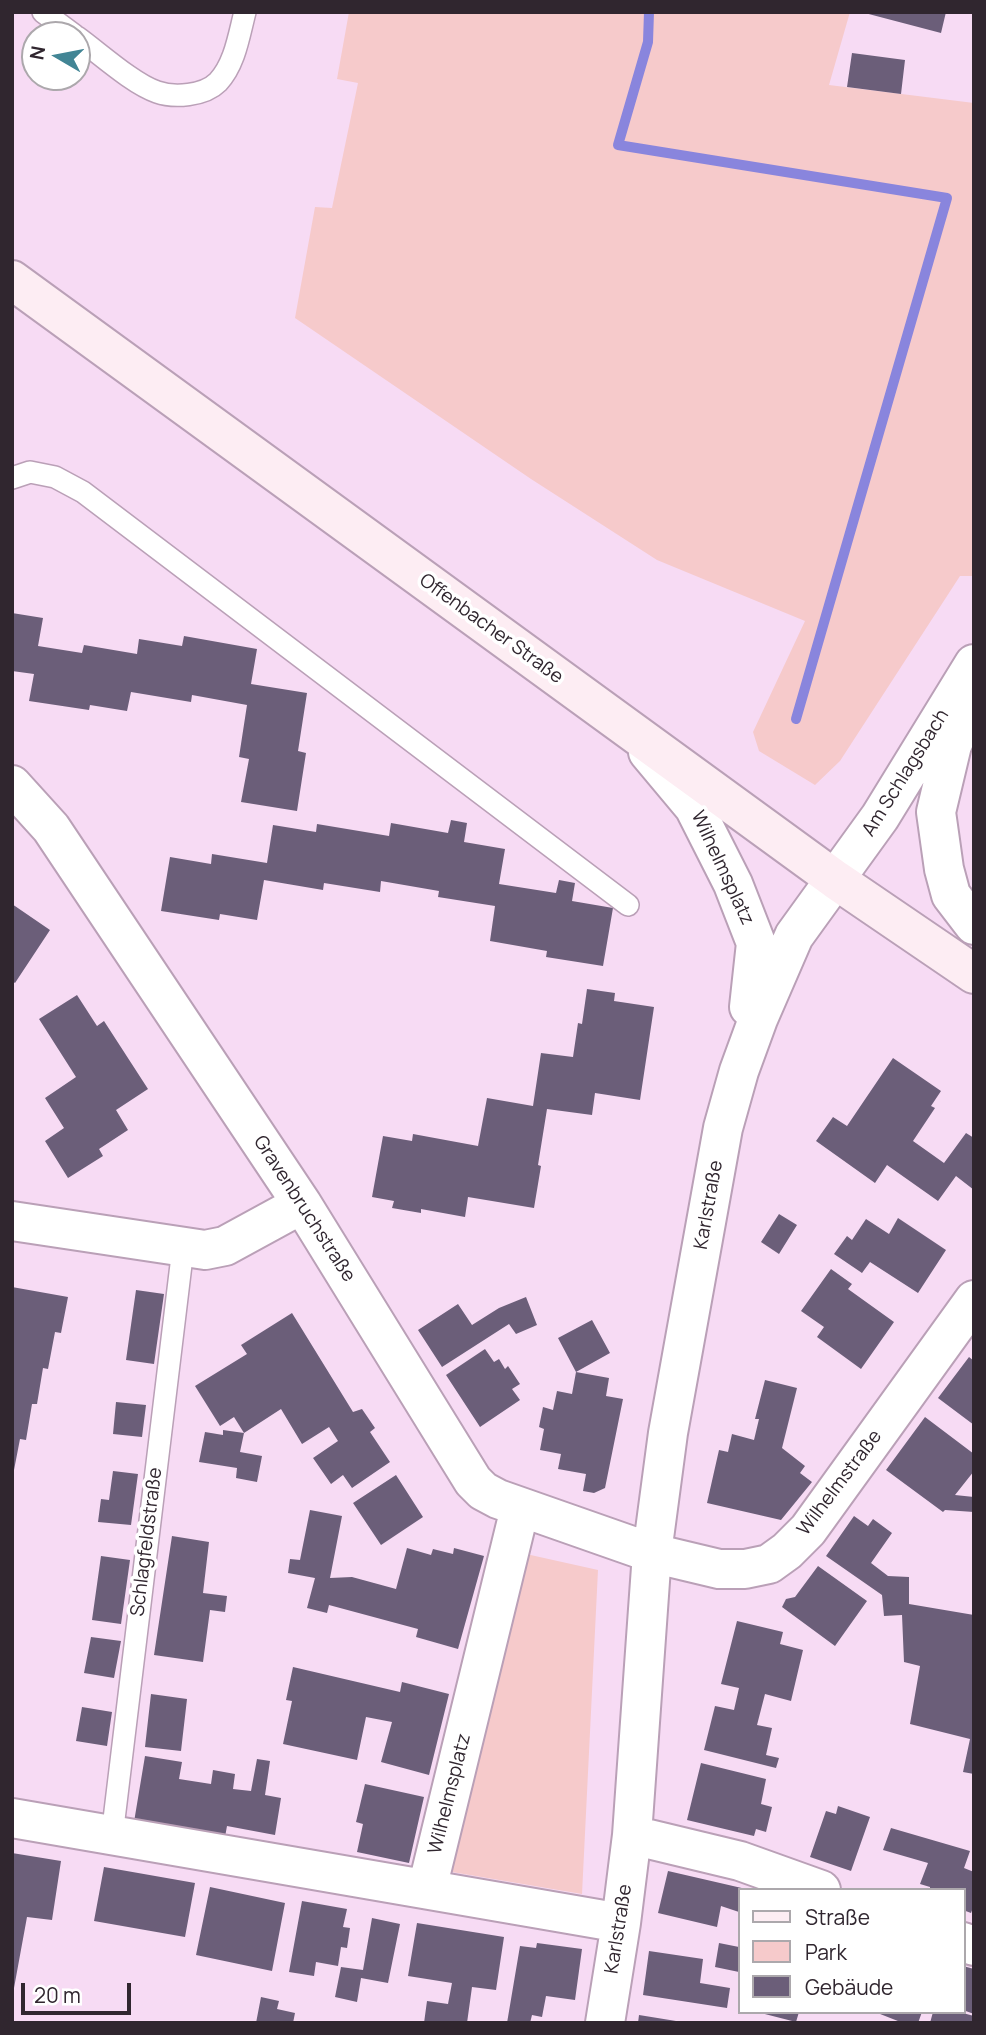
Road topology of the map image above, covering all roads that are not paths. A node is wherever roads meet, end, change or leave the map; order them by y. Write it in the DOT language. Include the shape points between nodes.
graph roads {
  1 [pos="245,12"];
  2 [pos="91,47"];
  3 [pos="12,279"];
  4 [pos="12,478"];
  5 [pos="974,664"];
  6 [pos="974,696"];
  7 [pos="629,729"];
  8 [pos="12,785"];
  9 [pos="836,880"];
  10 [pos="628,905"];
  11 [pos="974,925"];
  12 [pos="974,974"];
  13 [pos="738,1071"];
  14 [pos="302,1204"];
  15 [pos="12,1221"];
  16 [pos="183,1248"];
  17 [pos="974,1300"];
  18 [pos="520,1508"];
  19 [pos="652,1553"];
  20 [pos="12,1818"];
  21 [pos="632,1835"];
  22 [pos="111,1836"];
  23 [pos="815,1888"];
  24 [pos="427,1889"];
  25 [pos="621,1923"];
  26 [pos="605,2023"];
  1 -- 2 [label="lane" via="230,63 217,83 197,93 155,92"];
  3 -- 7 [label="street, Offenbacher Straße"];
  4 -- 10 [label="lane" via="30,472 55,477 83,492"];
  5 -- 9 [label="street, Am Schlagsbach"];
  6 -- 11 [label="street, Am Schlagsbach" via="952,745 936,812 951,894"];
  7 -- 9 [label="street, Offenbacher Straße"];
  7 -- 13 [label="street, Wilhelmsplatz" via="694,807 733,884 756,943"];
  8 -- 14 [label="street, Gravenbruchstraße" via="51,828"];
  9 -- 12 [label="street, Offenbacher Straße"];
  9 -- 13 [label="street, Karlstraße" via="794,936"];
  13 -- 19 [label="street, Karlstraße" via="691,1299"];
  14 -- 16 [label="street" via="225,1246"];
  14 -- 18 [label="street, Gravenbruchstraße" via="473,1480 483,1491"];
  15 -- 16 [label="street"];
  16 -- 22 [label="lane, Schlagfeldstraße"];
  17 -- 19 [label="street, Wilhelmstraße" via="808,1530 787,1551 769,1564 746,1569 719,1569"];
  18 -- 19 [label="street, Gravenbruchstraße"];
  18 -- 24 [label="street, Wilhelmsplatz"];
  19 -- 21 [label="street"];
  20 -- 22 [label="street"];
  21 -- 23 [label="street" via="740,1861"];
  21 -- 25 [label="street, Karlstraße"];
  22 -- 24 [label="street"];
  24 -- 25 [label="street"];
  25 -- 26 [label="street, Karlstraße"];
}
